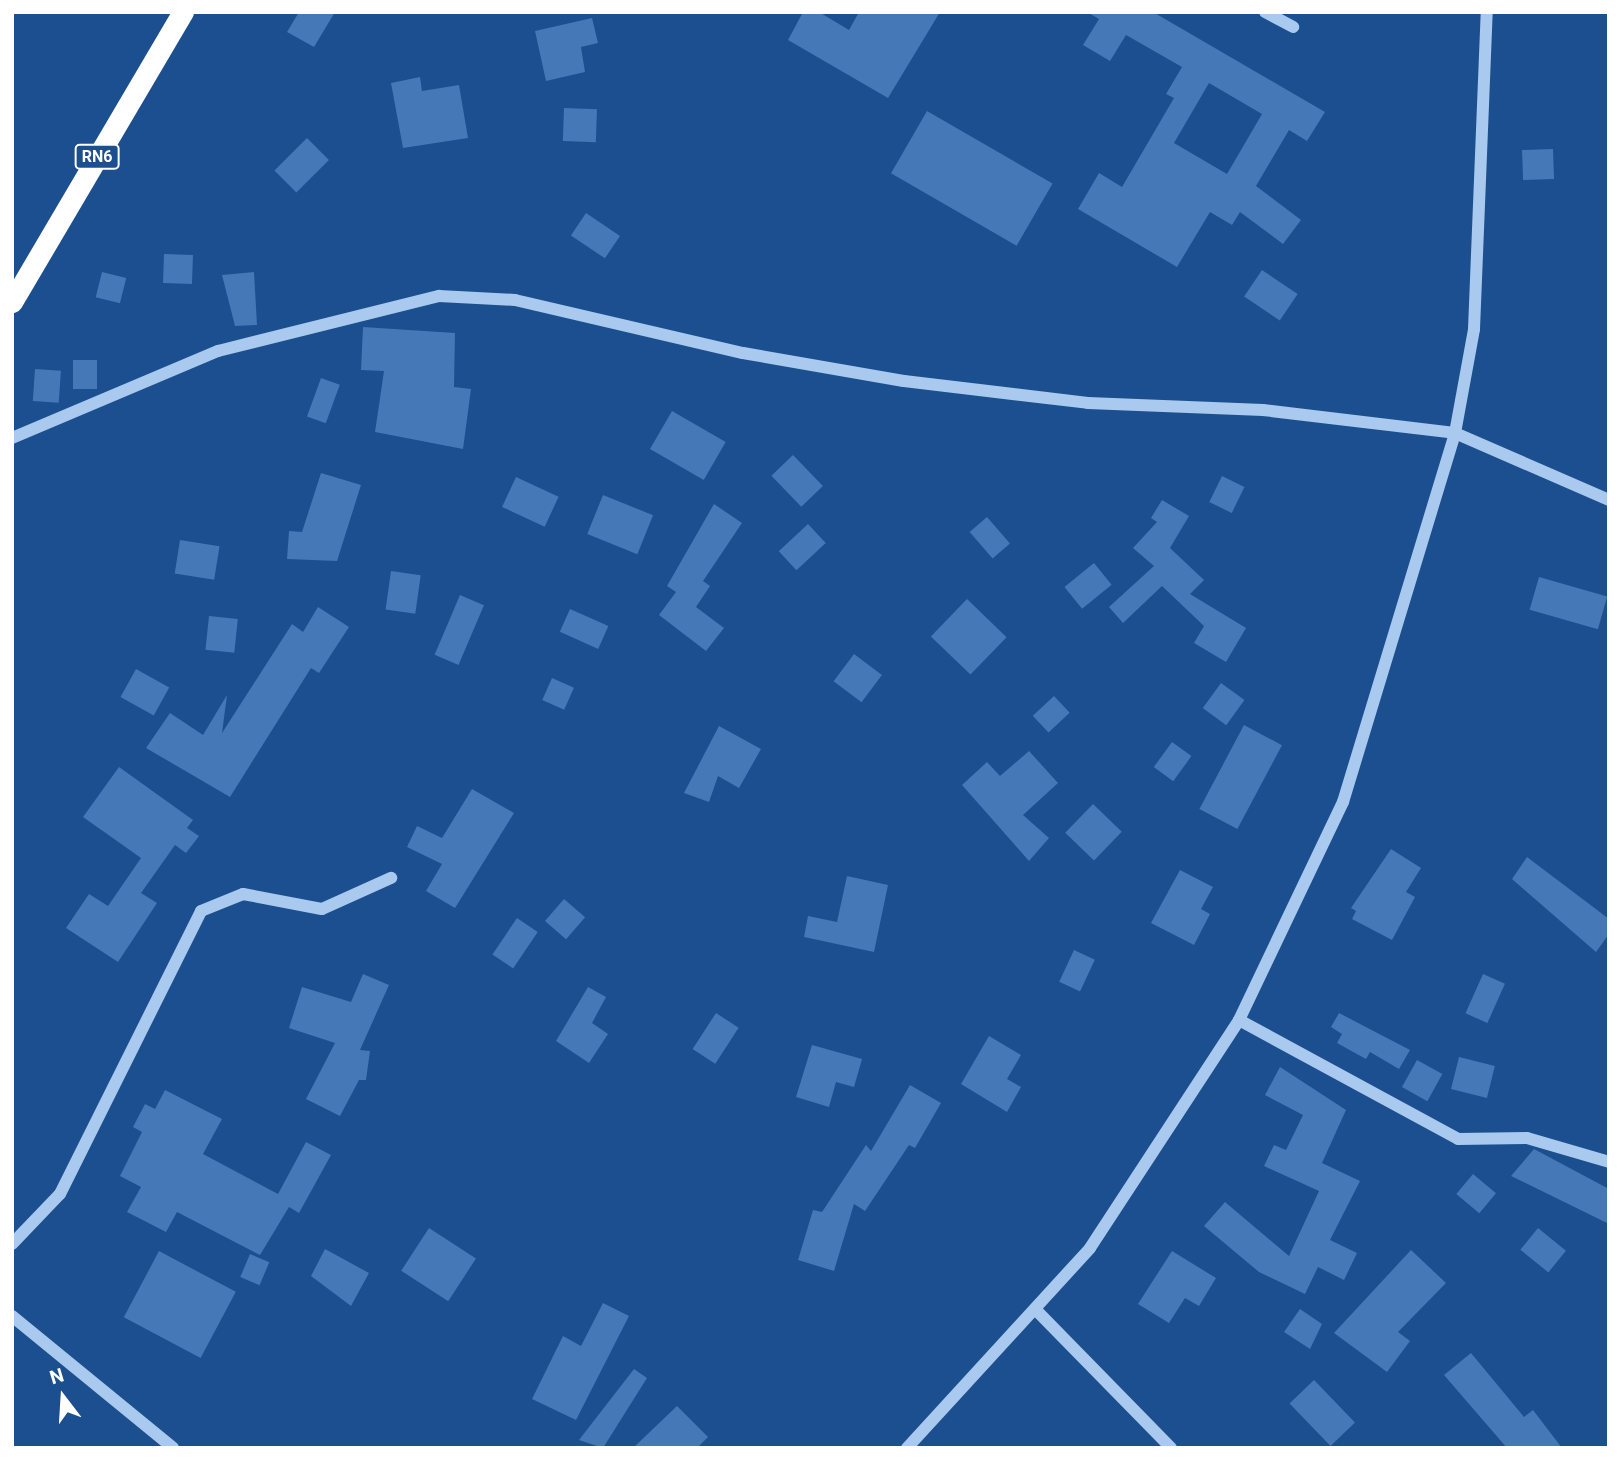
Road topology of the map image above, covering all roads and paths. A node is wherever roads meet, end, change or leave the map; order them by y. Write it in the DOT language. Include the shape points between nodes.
graph roads {
  1 [pos="183,12"];
  2 [pos="1265,12"];
  3 [pos="1487,12"];
  4 [pos="1293,27"];
  5 [pos="12,302"];
  6 [pos="1455,433"];
  7 [pos="12,438"];
  8 [pos="1609,500"];
  9 [pos="391,878"];
  10 [pos="1239,1020"];
  11 [pos="1609,1162"];
  12 [pos="12,1244"];
  13 [pos="1035,1310"];
  14 [pos="12,1315"];
  15 [pos="173,1448"];
  16 [pos="907,1448"];
  17 [pos="1171,1448"];
  1 -- 5 [label="highway, RN6"];
  2 -- 4 [label="street"];
  3 -- 6 [label="street" via="1474,329"];
  6 -- 7 [label="street" via="1263,411 1088,403 904,381 743,353 515,300 439,296 218,351"];
  6 -- 8 [label="street"];
  6 -- 10 [label="street" via="1343,802"];
  9 -- 12 [label="street" via="322,909 243,894 201,911 60,1194"];
  10 -- 11 [label="street" via="1458,1139 1527,1138"];
  10 -- 13 [label="street" via="1090,1248"];
  13 -- 16 [label="street"];
  13 -- 17 [label="street"];
  14 -- 15 [label="street"];
}
